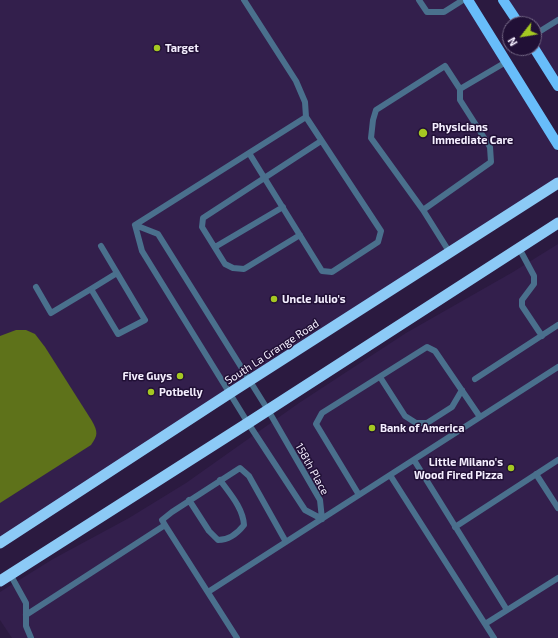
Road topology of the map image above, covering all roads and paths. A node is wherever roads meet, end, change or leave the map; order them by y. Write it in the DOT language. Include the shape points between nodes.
graph roads {
  1 [pos="244,0"];
  2 [pos="419,0"];
  3 [pos="463,0"];
  4 [pos="468,0"];
  5 [pos="504,0"];
  6 [pos="514,16"];
  7 [pos="558,20"];
  8 [pos="542,31"];
  9 [pos="539,56"];
  10 [pos="506,62"];
  11 [pos="558,86"];
  12 [pos="460,89"];
  13 [pos="306,117"];
  14 [pos="321,141"];
  15 [pos="558,144"];
  16 [pos="249,153"];
  17 [pos="265,178"];
  18 [pos="558,184"];
  19 [pos="283,206"];
  20 [pos="423,210"];
  21 [pos="558,224"];
  22 [pos="135,225"];
  23 [pos="300,235"];
  24 [pos="101,246"];
  25 [pos="214,247"];
  26 [pos="519,248"];
  27 [pos="450,253"];
  28 [pos="117,273"];
  29 [pos="36,287"];
  30 [pos="91,289"];
  31 [pos="558,325"];
  32 [pos="542,336"];
  33 [pos="558,367"];
  34 [pos="380,377"];
  35 [pos="475,379"];
  36 [pos="250,381"];
  37 [pos="462,390"];
  38 [pos="230,394"];
  39 [pos="268,410"];
  40 [pos="480,417"];
  41 [pos="248,423"];
  42 [pos="414,460"];
  43 [pos="558,460"];
  44 [pos="536,474"];
  45 [pos="390,475"];
  46 [pos="220,480"];
  47 [pos="359,495"];
  48 [pos="189,500"];
  49 [pos="558,508"];
  50 [pos="322,519"];
  51 [pos="165,525"];
  52 [pos="455,526"];
  53 [pos="286,542"];
  54 [pos="0,543"];
  55 [pos="10,574"];
  56 [pos="558,578"];
  57 [pos="0,581"];
  58 [pos="208,592"];
  59 [pos="507,610"];
  60 [pos="26,615"];
  61 [pos="485,624"];
  62 [pos="31,638"];
  63 [pos="237,638"];
  64 [pos="494,638"];
  1 -- 13 [label="lane" via="296,81 305,102"];
  2 -- 3 [label="lane" via="427,12 444,12"];
  4 -- 10 [label="main road"];
  5 -- 6 [label="main road"];
  7 -- 8 [label="lane"];
  9 -- 11 [label="main road"];
  10 -- 12 [label="lane"];
  10 -- 15 [label="main road"];
  12 -- 20 [label="lane" via="460,100 490,147 491,162"];
  12 -- 20 [label="lane" via="445,66 376,110 372,120 371,138"];
  13 -- 14 [label="lane"];
  13 -- 16 [label="lane"];
  14 -- 17 [label="lane"];
  14 -- 23 [label="lane" via="381,231 378,242 332,272 322,271"];
  16 -- 17 [label="lane"];
  16 -- 22 [label="lane"];
  17 -- 19 [label="lane"];
  17 -- 25 [label="lane" via="203,218 202,227"];
  18 -- 27 [label="highway, South La Grange Road"];
  19 -- 23 [label="lane"];
  19 -- 25 [label="lane"];
  20 -- 27 [label="lane"];
  21 -- 26 [label="highway"];
  22 -- 36 [label="lane, 158th Place" via="158,234"];
  22 -- 38 [label="lane" via="142,251"];
  23 -- 25 [label="lane" via="244,269 232,268 225,264"];
  24 -- 28 [label="lane"];
  26 -- 32 [label="lane" via="534,276 534,284 522,300 522,306"];
  26 -- 39 [label="highway"];
  27 -- 36 [label="highway, South La Grange Road"];
  28 -- 30 [label="lane"];
  28 -- 30 [label="lane" via="145,320 118,334"];
  29 -- 30 [label="lane" via="51,313"];
  31 -- 32 [label="lane"];
  32 -- 35 [label="lane"];
  33 -- 40 [label="lane"];
  34 -- 37 [label="lane" via="427,347 435,351"];
  34 -- 37 [label="lane" via="405,416 416,423 426,423 452,407"];
  34 -- 47 [label="lane" via="322,413 316,424"];
  36 -- 38 [label="highway, South La Grange Road"];
  36 -- 39 [label="lane, 158th Place"];
  37 -- 40 [label="lane"];
  38 -- 41 [label="lane"];
  38 -- 54 [label="highway, South La Grange Road"];
  39 -- 41 [label="highway"];
  39 -- 50 [label="lane, 158th Place" via="320,500"];
  40 -- 42 [label="lane"];
  41 -- 50 [label="lane" via="305,510"];
  41 -- 55 [label="highway"];
  42 -- 45 [label="lane"];
  42 -- 52 [label="lane"];
  43 -- 44 [label="lane"];
  44 -- 49 [label="lane"];
  44 -- 52 [label="lane"];
  45 -- 47 [label="lane"];
  45 -- 61 [label="lane"];
  46 -- 48 [label="lane"];
  46 -- 48 [label="lane" via="243,516 244,525 226,540 218,540"];
  46 -- 53 [label="lane" via="240,468 248,476"];
  47 -- 50 [label="lane"];
  48 -- 51 [label="lane" via="162,520"];
  50 -- 53 [label="lane"];
  51 -- 58 [label="lane"];
  51 -- 60 [label="lane"];
  52 -- 59 [label="lane"];
  53 -- 58 [label="lane"];
  55 -- 57 [label="highway"];
  55 -- 60 [label="lane" via="26,603"];
  56 -- 59 [label="lane"];
  58 -- 63 [label="lane"];
  59 -- 61 [label="lane"];
  60 -- 62 [label="lane" via="26,626"];
  61 -- 64 [label="lane"];
}
